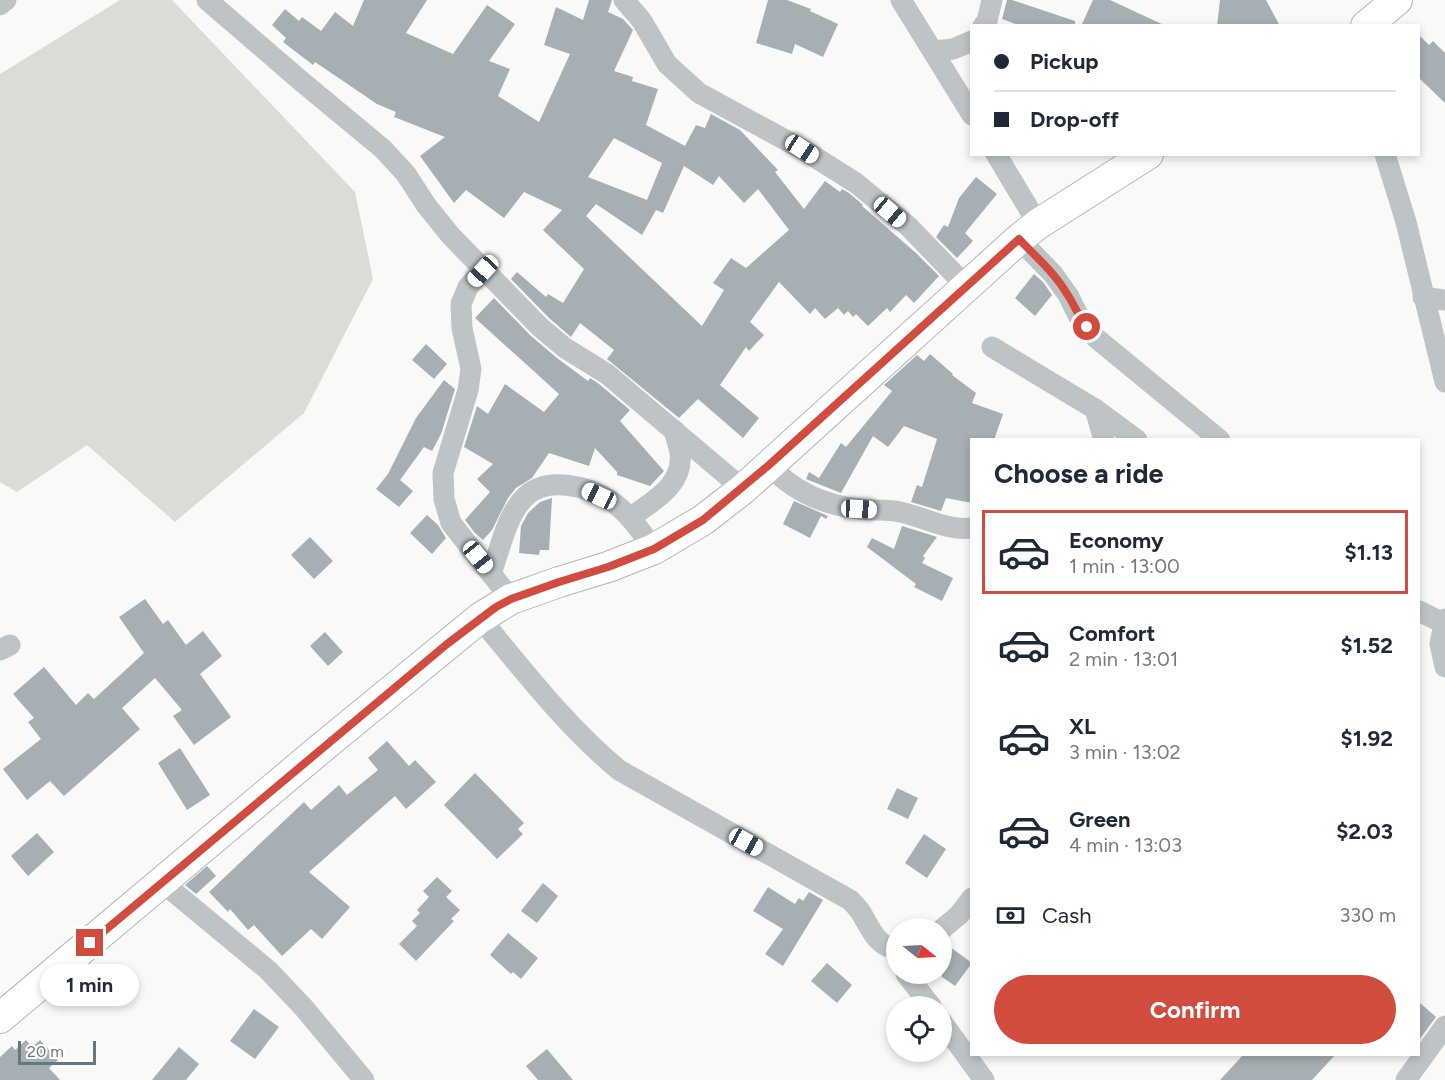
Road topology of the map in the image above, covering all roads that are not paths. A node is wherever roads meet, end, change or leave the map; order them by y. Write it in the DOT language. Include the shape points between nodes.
graph roads {
  1 [pos="6,0"];
  2 [pos="624,0"];
  3 [pos="900,0"];
  4 [pos="992,0"];
  5 [pos="1397,0"];
  6 [pos="217,3"];
  7 [pos="0,5"];
  8 [pos="985,24"];
  9 [pos="1368,24"];
  10 [pos="970,42"];
  11 [pos="933,51"];
  12 [pos="970,112"];
  13 [pos="997,156"];
  14 [pos="1145,156"];
  15 [pos="1385,156"];
  16 [pos="1029,232"];
  17 [pos="483,271"];
  18 [pos="966,286"];
  19 [pos="1423,297"];
  20 [pos="1445,300"];
  21 [pos="992,347"];
  22 [pos="1445,382"];
  23 [pos="1095,409"];
  24 [pos="674,430"];
  25 [pos="1103,438"];
  26 [pos="1134,438"];
  27 [pos="1218,438"];
  28 [pos="769,465"];
  29 [pos="743,489"];
  30 [pos="630,518"];
  31 [pos="970,528"];
  32 [pos="654,549"];
  33 [pos="491,574"];
  34 [pos="511,599"];
  35 [pos="1420,611"];
  36 [pos="480,618"];
  37 [pos="1444,622"];
  38 [pos="1445,667"];
  39 [pos="163,883"];
  40 [pos="970,901"];
  41 [pos="952,921"];
  42 [pos="886,945"];
  43 [pos="914,984"];
  44 [pos="923,996"];
  45 [pos="0,1018"];
  46 [pos="1445,1026"];
  47 [pos="952,1029"];
  48 [pos="966,1038"];
  49 [pos="974,1056"];
  50 [pos="364,1080"];
  51 [pos="984,1080"];
  52 [pos="1406,1080"];
  1 -- 7 [label="street"];
  2 -- 18 [label="street" via="642,21 667,64 699,93 856,183 908,226"];
  3 -- 11 [label="street"];
  4 -- 8 [label="street"];
  5 -- 9 [label="street"];
  6 -- 17 [label="street" via="383,149"];
  10 -- 11 [label="street"];
  11 -- 12 [label="street"];
  13 -- 16 [label="street"];
  14 -- 16 [label="street"];
  15 -- 19 [label="street" via="1406,222"];
  16 -- 18 [label="street"];
  16 -- 27 [label="street" via="1078,317 1096,338"];
  17 -- 24 [label="street" via="565,348 607,374"];
  17 -- 33 [label="street" via="468,287 461,304 471,369 443,473 444,499 451,523"];
  18 -- 28 [label="street"];
  19 -- 20 [label="street"];
  19 -- 22 [label="street"];
  21 -- 23 [label="street"];
  23 -- 25 [label="street"];
  23 -- 26 [label="street"];
  24 -- 29 [label="street"];
  24 -- 30 [label="street" via="680,454 676,477 669,489"];
  28 -- 29 [label="street"];
  28 -- 31 [label="street" via="796,490 837,505 899,512 944,527"];
  29 -- 32 [label="street" via="703,520"];
  30 -- 32 [label="street"];
  30 -- 33 [label="street" via="610,501 587,490 542,486 525,496 514,512"];
  32 -- 34 [label="street"];
  33 -- 34 [label="street"];
  34 -- 36 [label="street"];
  35 -- 37 [label="street"];
  36 -- 39 [label="street"];
  36 -- 42 [label="street" via="540,690 619,770 849,900"];
  37 -- 38 [label="street" via="1440,644"];
  39 -- 45 [label="street"];
  39 -- 50 [label="street" via="267,970"];
  40 -- 41 [label="street"];
  43 -- 44 [label="street"];
  46 -- 52 [label="street"];
  47 -- 48 [label="street"];
  49 -- 51 [label="street"];
}
